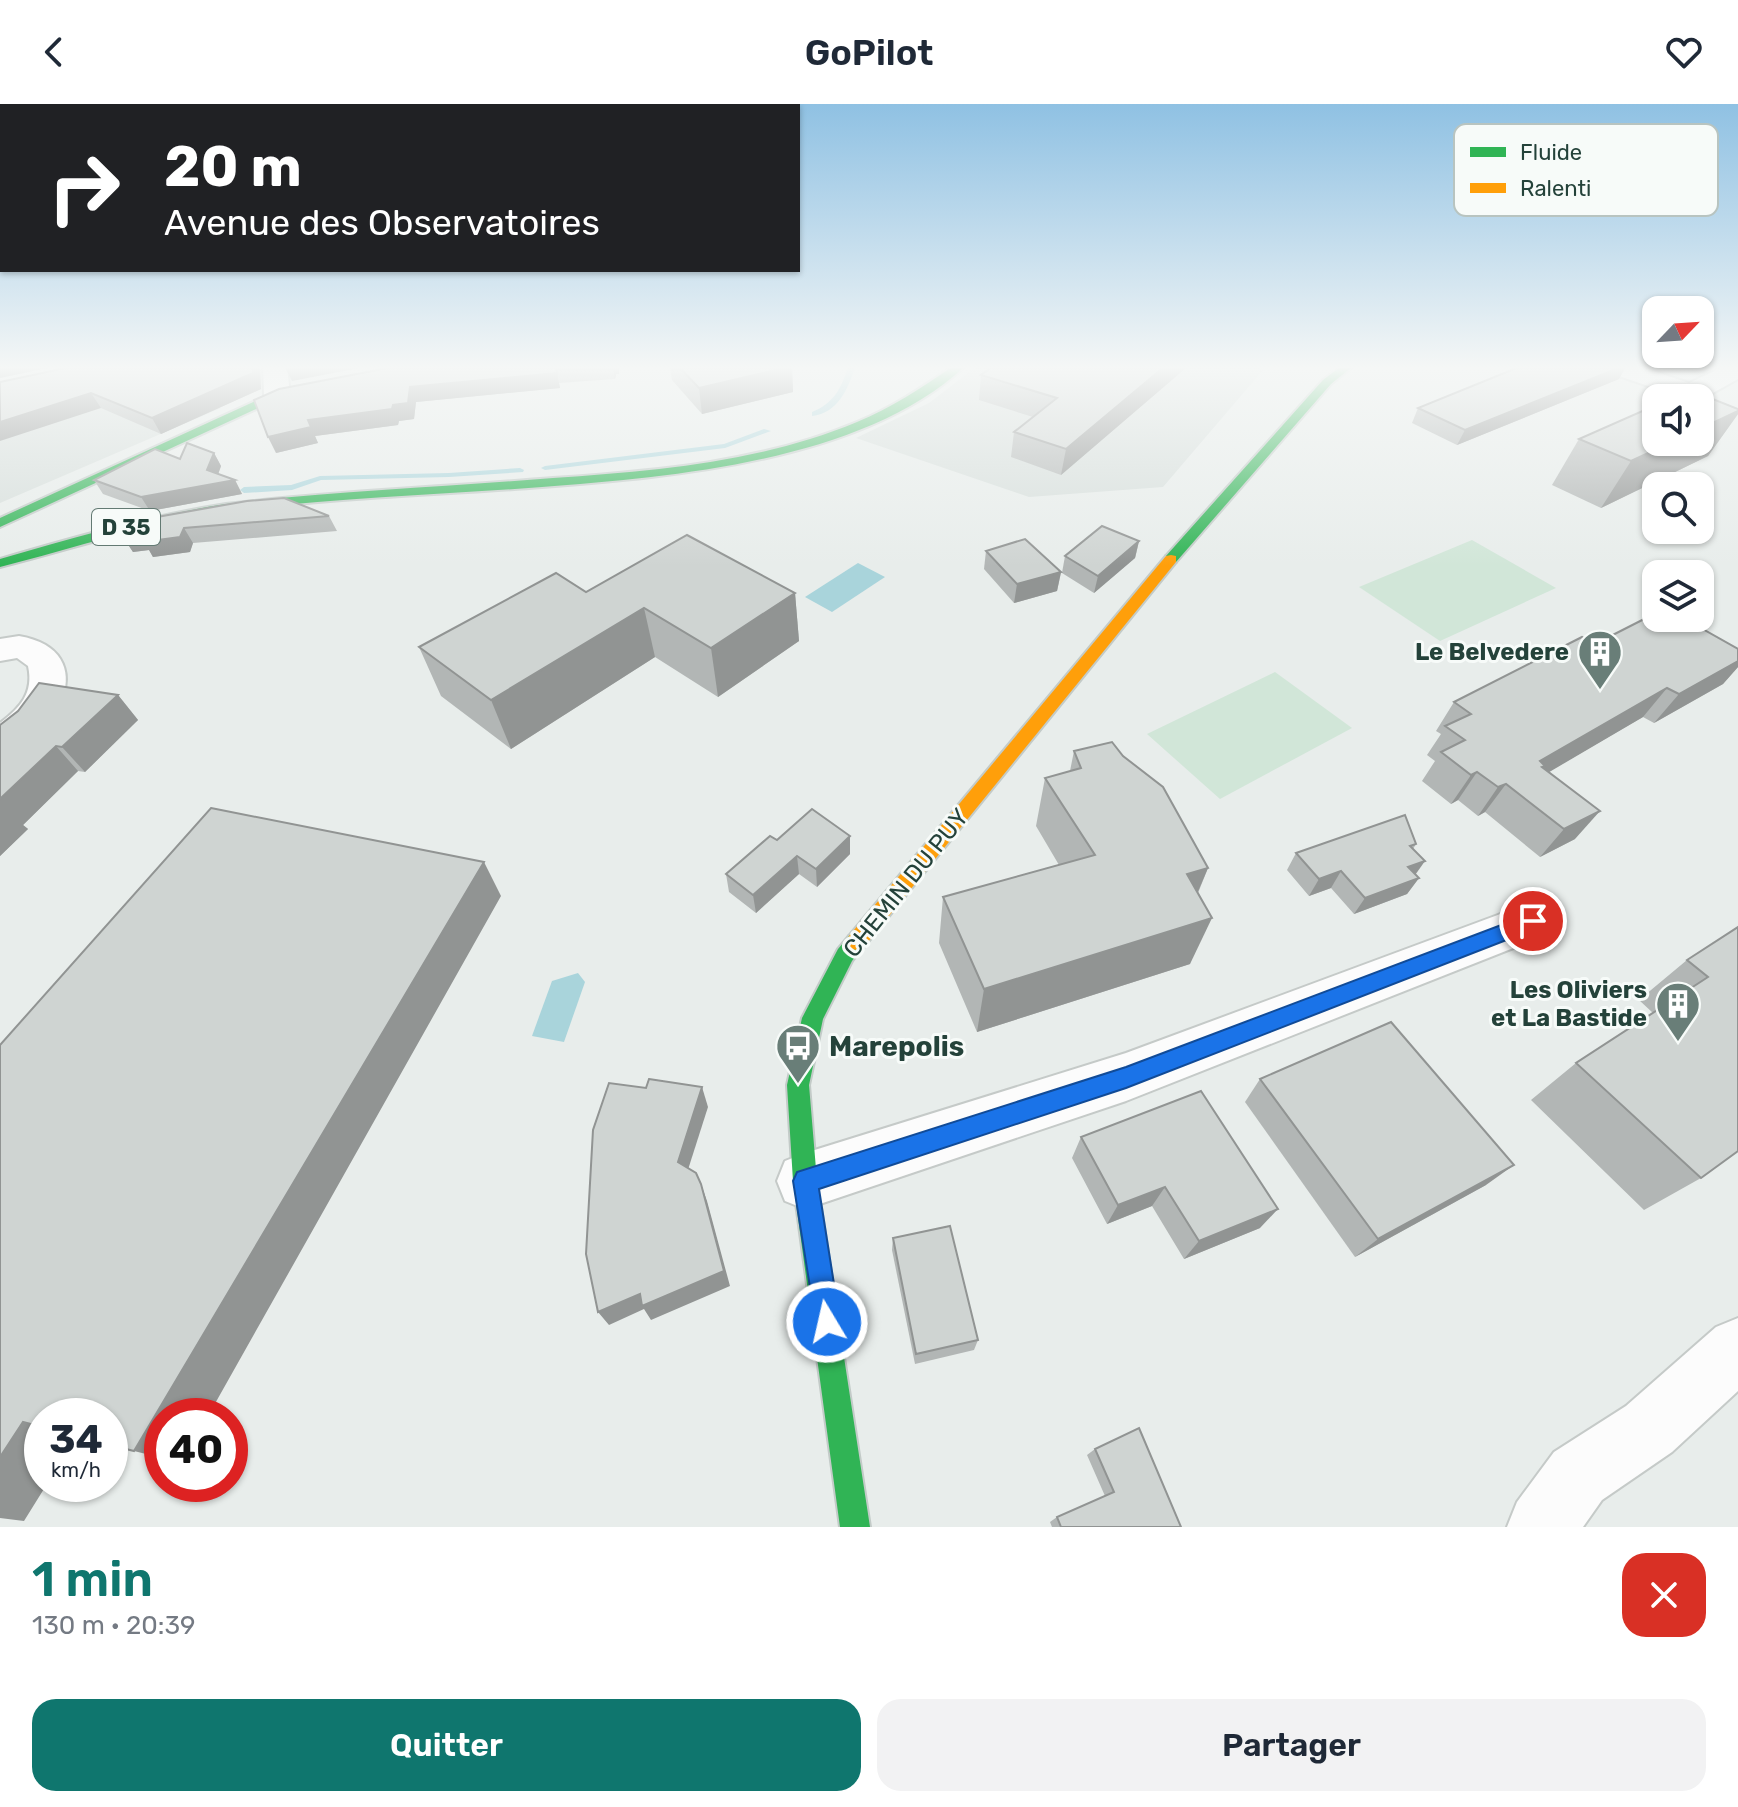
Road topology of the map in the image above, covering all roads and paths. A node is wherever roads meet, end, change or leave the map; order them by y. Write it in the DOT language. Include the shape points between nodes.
graph roads {
  1 [pos="168,433"];
  2 [pos="834,433"];
  3 [pos="1281,433"];
  4 [pos="53,497"];
  5 [pos="255,504"];
  6 [pos="52,518"];
  7 [pos="90,519"];
  8 [pos="0,523"];
  9 [pos="0,563"];
  10 [pos="0,650"];
  11 [pos="0,744"];
  12 [pos="1533,921"];
  13 [pos="805,1181"];
  14 [pos="1738,1349"];
  15 [pos="855,1527"];
  16 [pos="1542,1527"];
  1 -- 4 [label="main road, D 35"];
  2 -- 5 [label="main road, D 35" via="768,455 655,475"];
  3 -- 13 [label="main road, CHEMIN DU PUY" via="845,955 813,1018 798,1085"];
  4 -- 6 [label="main road" via="41,511"];
  4 -- 8 [label="main road, D 35"];
  5 -- 7 [label="main road"];
  5 -- 9 [label="main road, D 35" via="142,523"];
  10 -- 11 [label="street" via="23,646 43,657 50,675 37,713"];
  12 -- 13 [label="street" via="1126,1077"];
  13 -- 15 [label="main road, CHEMIN DU PUY"];
  14 -- 16 [label="street" via="1649,1429 1578,1476"];
}
